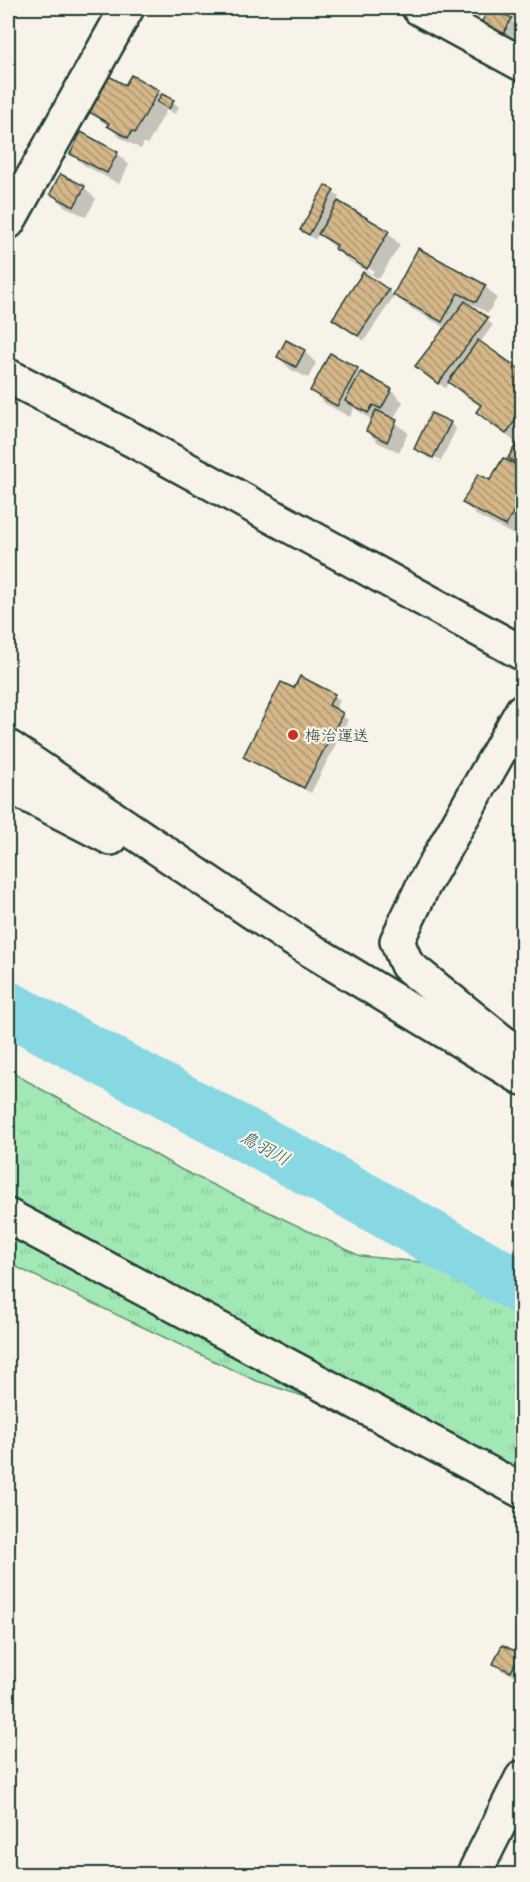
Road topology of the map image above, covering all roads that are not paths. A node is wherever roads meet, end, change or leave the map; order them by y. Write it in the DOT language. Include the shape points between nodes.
graph roads {
  1 [pos="127,8"];
  2 [pos="419,8"];
  3 [pos="522,64"];
  4 [pos="8,222"];
  5 [pos="8,376"];
  6 [pos="522,653"];
  7 [pos="522,711"];
  8 [pos="8,747"];
  9 [pos="8,785"];
  10 [pos="246,908"];
  11 [pos="522,1058"];
  12 [pos="522,1078"];
  13 [pos="8,1216"];
  14 [pos="522,1491"];
  15 [pos="522,1778"];
  16 [pos="474,1875"];
  1 -- 4 [label="street"];
  2 -- 3 [label="street"];
  5 -- 6 [label="street"];
  7 -- 11 [label="street" via="423,886 397,941 407,965"];
  8 -- 10 [label="street"];
  9 -- 10 [label="street"];
  10 -- 12 [label="street"];
  13 -- 14 [label="street"];
  15 -- 16 [label="street"];
}
